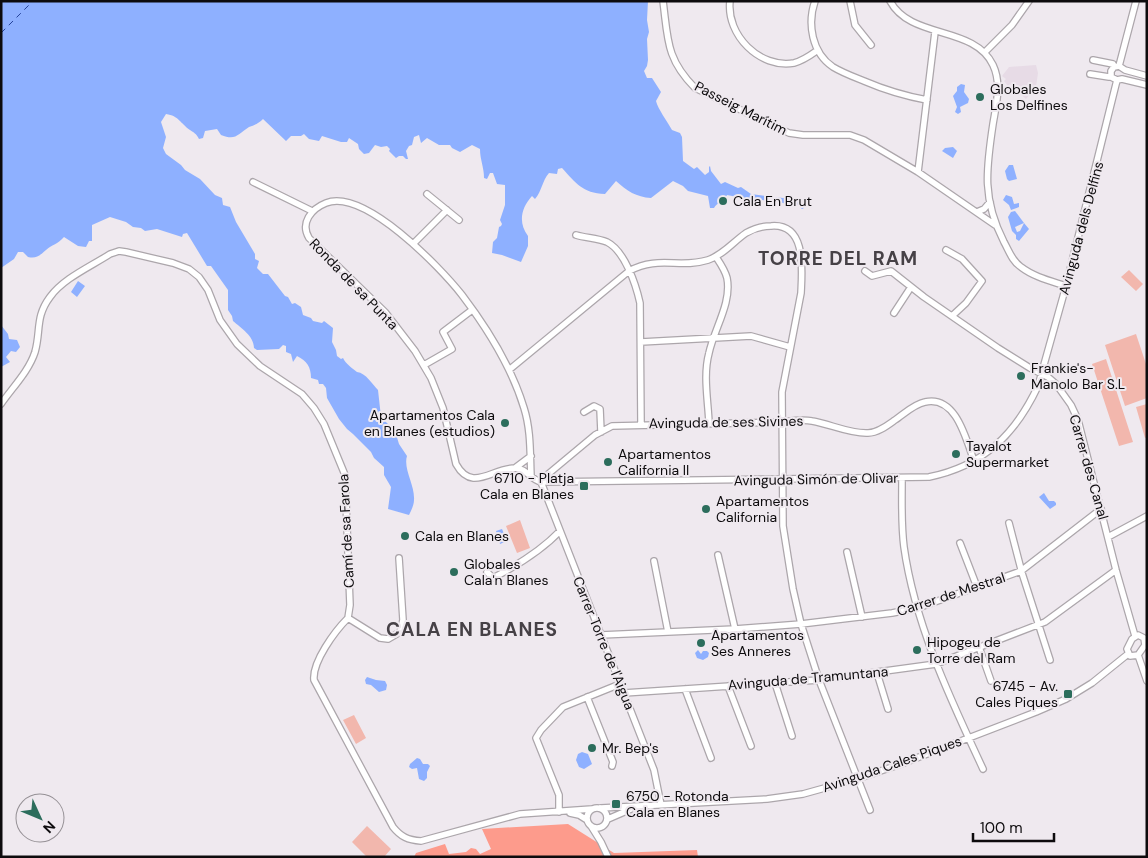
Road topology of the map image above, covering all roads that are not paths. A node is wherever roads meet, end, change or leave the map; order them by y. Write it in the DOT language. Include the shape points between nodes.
graph roads {
  1 [pos="663,1"];
  2 [pos="730,1"];
  3 [pos="815,1"];
  4 [pos="850,1"];
  5 [pos="890,1"];
  6 [pos="1029,1"];
  7 [pos="1136,1"];
  8 [pos="935,32"];
  9 [pos="870,45"];
  10 [pos="818,50"];
  11 [pos="985,52"];
  12 [pos="1093,60"];
  13 [pos="1116,66"];
  14 [pos="1125,70"];
  15 [pos="1090,74"];
  16 [pos="1111,76"];
  17 [pos="1147,76"];
  18 [pos="1120,80"];
  19 [pos="1147,85"];
  20 [pos="927,100"];
  21 [pos="918,172"];
  22 [pos="253,182"];
  23 [pos="427,194"];
  24 [pos="990,202"];
  25 [pos="447,210"];
  26 [pos="312,211"];
  27 [pos="978,212"];
  28 [pos="460,220"];
  29 [pos="995,226"];
  30 [pos="576,235"];
  31 [pos="413,244"];
  32 [pos="946,250"];
  33 [pos="716,256"];
  34 [pos="864,270"];
  35 [pos="629,271"];
  36 [pos="1066,286"];
  37 [pos="911,287"];
  38 [pos="472,310"];
  39 [pos="894,313"];
  40 [pos="952,316"];
  41 [pos="714,337"];
  42 [pos="641,342"];
  43 [pos="790,346"];
  44 [pos="424,366"];
  45 [pos="509,370"];
  46 [pos="1041,374"];
  47 [pos="1,404"];
  48 [pos="584,412"];
  49 [pos="781,422"];
  50 [pos="709,423"];
  51 [pos="641,424"];
  52 [pos="601,432"];
  53 [pos="530,456"];
  54 [pos="974,461"];
  55 [pos="515,468"];
  56 [pos="531,476"];
  57 [pos="902,478"];
  58 [pos="782,479"];
  59 [pos="542,482"];
  60 [pos="1101,510"];
  61 [pos="1147,516"];
  62 [pos="1009,523"];
  63 [pos="560,530"];
  64 [pos="1108,537"];
  65 [pos="960,543"];
  66 [pos="847,552"];
  67 [pos="718,555"];
  68 [pos="400,558"];
  69 [pos="654,561"];
  70 [pos="1116,570"];
  71 [pos="1021,571"];
  72 [pos="487,572"];
  73 [pos="977,587"];
  74 [pos="918,608"];
  75 [pos="862,617"];
  76 [pos="348,618"];
  77 [pos="801,624"];
  78 [pos="1038,625"];
  79 [pos="735,629"];
  80 [pos="668,632"];
  81 [pos="601,635"];
  82 [pos="1135,636"];
  83 [pos="1146,641"];
  84 [pos="979,647"];
  85 [pos="1128,654"];
  86 [pos="1138,655"];
  87 [pos="1050,660"];
  88 [pos="936,664"];
  89 [pos="877,673"];
  90 [pos="819,680"];
  91 [pos="991,681"];
  92 [pos="1147,681"];
  93 [pos="775,683"];
  94 [pos="620,684"];
  95 [pos="728,686"];
  96 [pos="685,689"];
  97 [pos="624,692"];
  98 [pos="587,697"];
  99 [pos="888,709"];
  100 [pos="792,736"];
  101 [pos="969,738"];
  102 [pos="750,746"];
  103 [pos="710,758"];
  104 [pos="612,766"];
  105 [pos="983,769"];
  106 [pos="858,779"];
  107 [pos="661,806"];
  108 [pos="635,807"];
  109 [pos="592,808"];
  110 [pos="601,808"];
  111 [pos="870,810"];
  112 [pos="562,812"];
  113 [pos="587,820"];
  114 [pos="607,821"];
  115 [pos="591,826"];
  116 [pos="604,847"];
  117 [pos="608,857"];
  1 -- 21 [label="street, Passeig Marítim" via="669,46 675,63 696,88 789,133 850,135 864,140"];
  2 -- 10 [label="street" via="735,31 741,41 766,59 794,63"];
  3 -- 10 [label="street" via="811,22"];
  4 -- 9 [label="street" via="855,25"];
  5 -- 8 [label="street" via="902,16"];
  6 -- 11 [label="street" via="1012,25"];
  7 -- 13 [label="street"];
  8 -- 11 [label="street" via="966,41"];
  8 -- 20 [label="street"];
  10 -- 20 [label="street" via="832,66 844,73 885,90"];
  11 -- 24 [label="street" via="993,65 998,88 986,166"];
  12 -- 13 [label="street"];
  13 -- 14 [label="street"];
  13 -- 16 [label="street"];
  14 -- 17 [label="street"];
  14 -- 18 [label="street"];
  15 -- 16 [label="street"];
  16 -- 18 [label="street"];
  18 -- 19 [label="street"];
  18 -- 36 [label="street, Avinguda dels Delfins"];
  20 -- 21 [label="street"];
  21 -- 27 [label="street, Passeig Marítim"];
  22 -- 26 [label="street"];
  23 -- 25 [label="street"];
  24 -- 27 [label="street"];
  24 -- 29 [label="street"];
  25 -- 28 [label="street"];
  25 -- 31 [label="street"];
  26 -- 31 [label="street" via="328,202 352,203 379,217"];
  26 -- 44 [label="street, Ronda de sa Punta" via="305,232 309,238 385,312"];
  27 -- 29 [label="street, Passeig Marítim"];
  29 -- 36 [label="street" via="1019,266"];
  30 -- 35 [label="street" via="611,245"];
  31 -- 38 [label="street" via="449,280"];
  32 -- 40 [label="street" via="962,260 982,281"];
  33 -- 35 [label="street" via="693,263 653,262"];
  33 -- 41 [label="street" via="726,276 728,289"];
  33 -- 43 [label="street" via="756,229 779,226 794,235 800,246 802,277"];
  34 -- 37 [label="street, Carrer des Canal" via="872,276 892,271"];
  35 -- 42 [label="street" via="640,303"];
  35 -- 45 [label="street"];
  36 -- 46 [label="street, Avinguda dels Delfins"];
  37 -- 39 [label="street"];
  37 -- 40 [label="street, Carrer des Canal"];
  38 -- 44 [label="street" via="443,332 452,349"];
  38 -- 45 [label="street"];
  40 -- 46 [label="street, Carrer des Canal"];
  41 -- 42 [label="street"];
  41 -- 43 [label="street" via="751,336"];
  41 -- 50 [label="street" via="706,372"];
  42 -- 51 [label="street"];
  43 -- 49 [label="street" via="782,392"];
  44 -- 55 [label="street, Ronda de sa Punta" via="443,408 461,473 468,478 477,478"];
  45 -- 53 [label="street" via="524,408"];
  46 -- 54 [label="street, Avinguda Simón de Olivar" via="1031,402 1018,422 996,445"];
  46 -- 60 [label="street, Carrer des Canal" via="1056,384 1078,420"];
  47 -- 76 [label="street, Camí de sa Farola" via="35,352 43,307 60,285 119,251 189,269 208,290 220,320 237,344 260,366 302,394 324,424 345,475"];
  48 -- 52 [label="street" via="594,406 600,409"];
  49 -- 50 [label="street, Avinguda de ses Sivines"];
  49 -- 54 [label="street, Avinguda de ses Sivines" via="810,420 871,433 923,402 934,401 953,411"];
  49 -- 58 [label="street"];
  50 -- 51 [label="street, Avinguda de ses Sivines"];
  51 -- 52 [label="street, Avinguda de ses Sivines" via="612,426"];
  52 -- 59 [label="street, Avinguda de ses Sivines"];
  53 -- 55 [label="street, Ronda de sa Punta"];
  53 -- 56 [label="street"];
  54 -- 57 [label="street, Avinguda Simón de Olivar" via="942,474"];
  55 -- 56 [label="street"];
  56 -- 59 [label="street"];
  57 -- 58 [label="street, Avinguda Simón de Olivar"];
  57 -- 74 [label="street" via="904,548"];
  58 -- 59 [label="street, Avinguda Simón de Olivar"];
  58 -- 77 [label="street" via="783,526"];
  59 -- 63 [label="street, Carrer Torre de l'Aigua"];
  60 -- 64 [label="street, Carrer des Canal"];
  60 -- 71 [label="street, Carrer de Mestral"];
  61 -- 64 [label="street"];
  62 -- 71 [label="street"];
  63 -- 72 [label="street" via="542,548 518,564 493,578"];
  63 -- 81 [label="street, Carrer Torre de l'Aigua"];
  64 -- 70 [label="street, Carrer des Canal"];
  65 -- 73 [label="street"];
  66 -- 75 [label="street"];
  67 -- 79 [label="street"];
  68 -- 76 [label="street" via="403,620 400,632 388,639 380,638"];
  69 -- 80 [label="street"];
  70 -- 78 [label="street, Avinguda de Tramuntana"];
  70 -- 82 [label="street, Carrer des Canal"];
  71 -- 73 [label="street, Carrer de Mestral"];
  71 -- 78 [label="street"];
  73 -- 74 [label="street, Carrer de Mestral"];
  74 -- 75 [label="street, Carrer de Mestral"];
  74 -- 88 [label="street"];
  75 -- 77 [label="street, Carrer de Mestral"];
  76 -- 112 [label="street" via="319,660 313,673 314,680 399,836 421,841 520,814"];
  77 -- 79 [label="street, Carrer de Mestral"];
  77 -- 90 [label="street"];
  78 -- 84 [label="street, Avinguda de Tramuntana"];
  78 -- 87 [label="street"];
  79 -- 80 [label="street, Carrer de Mestral"];
  80 -- 81 [label="street, Carrer de Mestral"];
  81 -- 94 [label="street, Carrer Torre de l'Aigua"];
  82 -- 83 [label="street" via="1142,635"];
  82 -- 85 [label="street"];
  83 -- 86 [label="street"];
  84 -- 88 [label="street, Avinguda de Tramuntana"];
  84 -- 91 [label="street"];
  85 -- 86 [label="street"];
  85 -- 101 [label="street, Avinguda Cales Piques" via="1092,683 1066,698"];
  86 -- 92 [label="street"];
  88 -- 89 [label="street, Avinguda de Tramuntana"];
  88 -- 101 [label="street"];
  89 -- 90 [label="street, Avinguda de Tramuntana"];
  89 -- 99 [label="street"];
  90 -- 93 [label="street, Avinguda de Tramuntana"];
  90 -- 106 [label="street"];
  93 -- 95 [label="street, Avinguda de Tramuntana"];
  93 -- 100 [label="street"];
  94 -- 97 [label="street, Carrer Torre de l'Aigua"];
  94 -- 98 [label="street"];
  95 -- 96 [label="street, Avinguda de Tramuntana"];
  95 -- 102 [label="street"];
  96 -- 97 [label="street, Avinguda de Tramuntana"];
  96 -- 103 [label="street"];
  97 -- 107 [label="street, Carrer Torre de l'Aigua" via="654,770"];
  98 -- 104 [label="street"];
  98 -- 112 [label="street" via="563,707 536,738 559,795"];
  101 -- 105 [label="street"];
  101 -- 106 [label="street, Avinguda Cales Piques"];
  106 -- 107 [label="street, Avinguda Cales Piques" via="803,794 767,799"];
  106 -- 111 [label="street"];
  107 -- 108 [label="street, Avinguda Cales Piques"];
  108 -- 110 [label="street, Avinguda Cales Piques"];
  108 -- 114 [label="street, Avinguda Cales Piques"];
  109 -- 110 [label="street"];
  109 -- 112 [label="street"];
  109 -- 113 [label="street"];
  110 -- 114 [label="street" via="607,813"];
  112 -- 113 [label="street"];
  113 -- 115 [label="street"];
  114 -- 115 [label="street" via="599,828"];
  114 -- 116 [label="street" via="603,831"];
  115 -- 116 [label="street"];
  116 -- 117 [label="street"];
}
